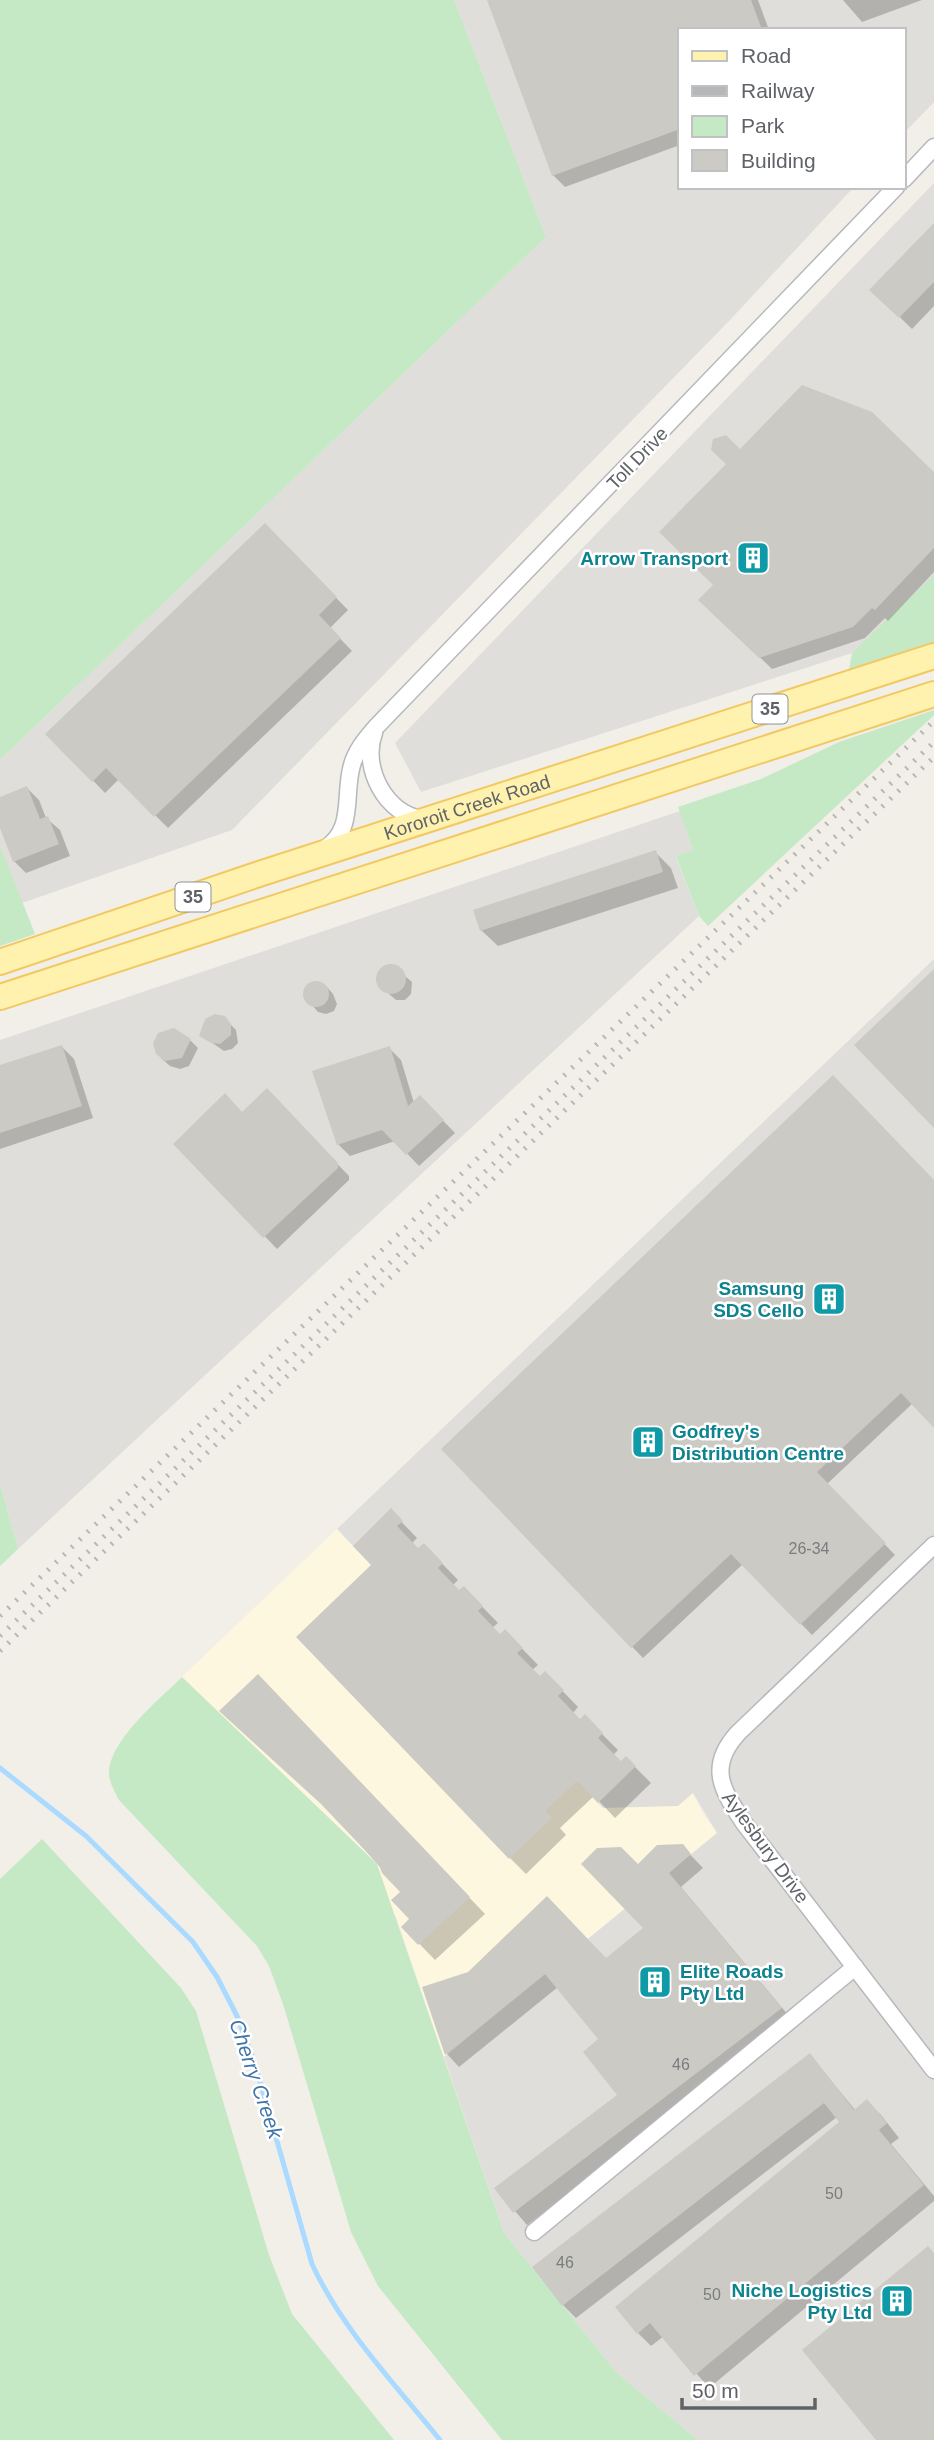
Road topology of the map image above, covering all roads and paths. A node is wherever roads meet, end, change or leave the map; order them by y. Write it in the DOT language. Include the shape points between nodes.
graph roads {
  1 [pos="934,148"];
  2 [pos="906,177"];
  3 [pos="894,189"];
  4 [pos="934,656"];
  5 [pos="934,694"];
  6 [pos="376,727"];
  7 [pos="442,815"];
  8 [pos="292,863"];
  9 [pos="0,962"];
  10 [pos="0,997"];
  11 [pos="934,1545"];
  12 [pos="855,1967"];
  13 [pos="934,2070"];
  14 [pos="534,2232"];
  1 -- 2 [label="street"];
  3 -- 6 [label="street, Toll Drive"];
  4 -- 7 [label="main road, Kororoit Creek Road / 35"];
  5 -- 10 [label="main road, Kororoit Creek Road / 35"];
  6 -- 7 [label="street" via="369,753 383,793 408,814 422,819"];
  6 -- 8 [label="street, Toll Drive" via="353,762 348,778 349,809 339,834 327,848"];
  7 -- 8 [label="main road, Kororoit Creek Road / 35"];
  8 -- 9 [label="main road, Kororoit Creek Road / 35"];
  11 -- 12 [label="street, Aylesbury Drive" via="738,1733 722,1756 721,1782 731,1803"];
  12 -- 13 [label="street, Aylesbury Drive"];
  12 -- 14 [label="street"];
}
